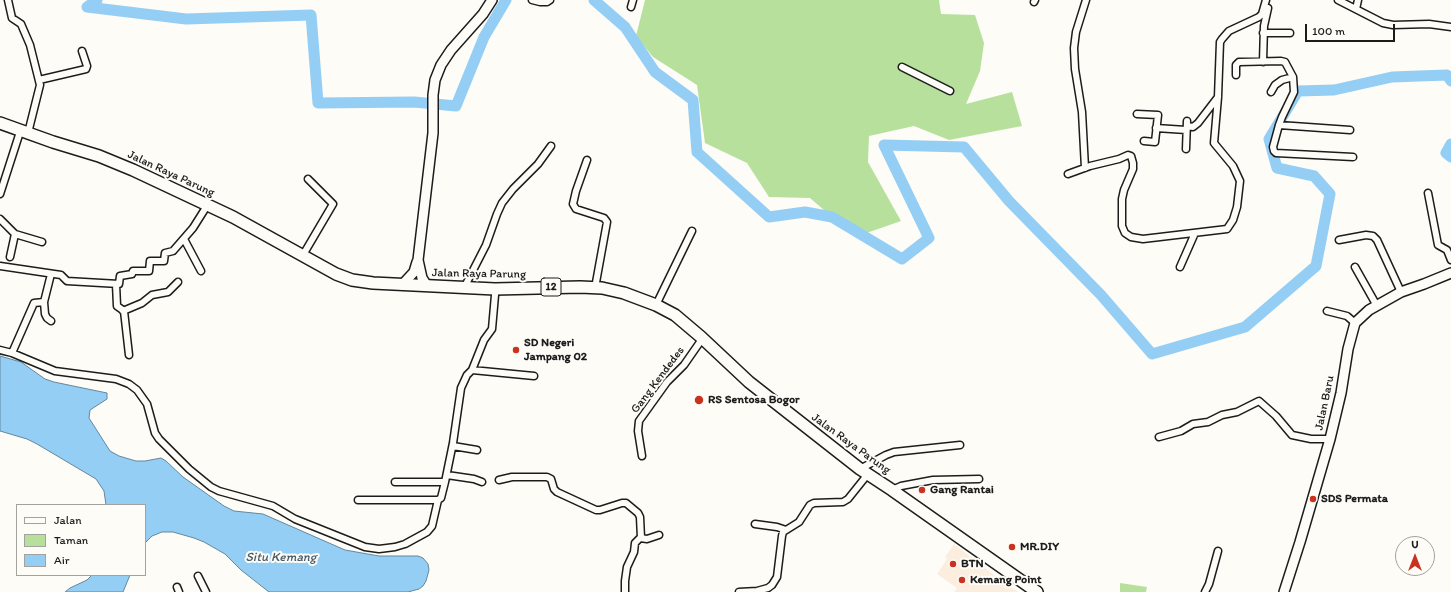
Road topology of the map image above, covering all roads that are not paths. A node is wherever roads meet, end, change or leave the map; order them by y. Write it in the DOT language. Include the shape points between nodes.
graph roads {
  1 [pos="8,0"];
  2 [pos="492,0"];
  3 [pos="532,0"];
  4 [pos="550,0"];
  5 [pos="633,0"];
  6 [pos="1086,0"];
  7 [pos="1266,0"];
  8 [pos="1270,0"];
  9 [pos="1338,0"];
  10 [pos="1358,0"];
  11 [pos="631,7"];
  12 [pos="1356,9"];
  13 [pos="1451,27"];
  14 [pos="1263,33"];
  15 [pos="1290,33"];
  16 [pos="82,51"];
  17 [pos="1263,62"];
  18 [pos="902,67"];
  19 [pos="1236,75"];
  20 [pos="1293,79"];
  21 [pos="39,80"];
  22 [pos="950,91"];
  23 [pos="1271,92"];
  24 [pos="1218,96"];
  25 [pos="1137,114"];
  26 [pos="0,123"];
  27 [pos="1279,125"];
  28 [pos="1187,126"];
  29 [pos="0,128"];
  30 [pos="1156,128"];
  31 [pos="1350,130"];
  32 [pos="24,134"];
  33 [pos="1144,141"];
  34 [pos="551,146"];
  35 [pos="1186,149"];
  36 [pos="1353,158"];
  37 [pos="587,160"];
  38 [pos="1085,168"];
  39 [pos="1068,174"];
  40 [pos="308,179"];
  41 [pos="1428,193"];
  42 [pos="0,194"];
  43 [pos="205,209"];
  44 [pos="0,219"];
  45 [pos="692,231"];
  46 [pos="1196,233"];
  47 [pos="15,234"];
  48 [pos="184,239"];
  49 [pos="1339,240"];
  50 [pos="42,242"];
  51 [pos="303,255"];
  52 [pos="10,257"];
  53 [pos="418,260"];
  54 [pos="1451,260"];
  55 [pos="0,266"];
  56 [pos="1180,267"];
  57 [pos="1355,267"];
  58 [pos="201,271"];
  59 [pos="1451,273"];
  60 [pos="51,274"];
  61 [pos="178,282"];
  62 [pos="116,284"];
  63 [pos="402,285"];
  64 [pos="428,286"];
  65 [pos="464,288"];
  66 [pos="595,288"];
  67 [pos="1399,292"];
  68 [pos="495,295"];
  69 [pos="44,302"];
  70 [pos="1380,304"];
  71 [pos="656,305"];
  72 [pos="123,311"];
  73 [pos="1327,311"];
  74 [pos="51,321"];
  75 [pos="1355,323"];
  76 [pos="700,342"];
  77 [pos="0,350"];
  78 [pos="12,353"];
  79 [pos="129,355"];
  80 [pos="731,368"];
  81 [pos="472,370"];
  82 [pos="534,376"];
  83 [pos="1159,437"];
  84 [pos="1330,439"];
  85 [pos="960,445"];
  86 [pos="453,446"];
  87 [pos="477,450"];
  88 [pos="642,456"];
  89 [pos="862,474"];
  90 [pos="447,476"];
  91 [pos="979,479"];
  92 [pos="498,480"];
  93 [pos="395,482"];
  94 [pos="445,482"];
  95 [pos="482,482"];
  96 [pos="892,490"];
  97 [pos="358,500"];
  98 [pos="438,500"];
  99 [pos="755,524"];
  100 [pos="786,530"];
  101 [pos="658,535"];
  102 [pos="641,538"];
  103 [pos="1218,551"];
  104 [pos="198,576"];
  105 [pos="206,592"];
  106 [pos="625,592"];
  107 [pos="739,592"];
  108 [pos="1024,592"];
  109 [pos="1037,592"];
  110 [pos="1205,592"];
  111 [pos="1284,592"];
  1 -- 21 [label="street" via="12,18 21,24 30,45"];
  2 -- 53 [label="main road" via="451,50 435,80 433,133"];
  3 -- 4 [label="street"];
  5 -- 11 [label="street"];
  6 -- 38 [label="street" via="1074,48 1082,112"];
  7 -- 24 [label="street" via="1259,17 1222,38 1219,52"];
  8 -- 14 [label="street"];
  9 -- 12 [label="street"];
  10 -- 12 [label="street"];
  12 -- 13 [label="street" via="1393,25 1428,24"];
  14 -- 15 [label="street"];
  14 -- 17 [label="street"];
  16 -- 21 [label="street" via="86,69"];
  17 -- 19 [label="street" via="1239,62 1236,65"];
  17 -- 20 [label="street" via="1285,62"];
  18 -- 22 [label="street"];
  20 -- 23 [label="street" via="1282,80"];
  20 -- 27 [label="street" via="1294,92"];
  21 -- 32 [label="street" via="40,90"];
  24 -- 28 [label="street" via="1194,127"];
  24 -- 46 [label="street" via="1214,143 1233,166 1240,181 1238,202 1233,220 1227,229"];
  25 -- 30 [label="street" via="1158,115"];
  26 -- 32 [label="highway, Jalan Raya Parung / 12"];
  27 -- 31 [label="street"];
  27 -- 36 [label="street" via="1273,147 1276,153"];
  28 -- 30 [label="street"];
  28 -- 35 [label="street"];
  29 -- 32 [label="highway, Jalan Raya Parung / 12"];
  30 -- 33 [label="street" via="1155,142"];
  32 -- 42 [label="street"];
  32 -- 43 [label="highway, Jalan Raya Parung / 12" via="50,147 99,161 126,172"];
  32 -- 51 [label="highway, Jalan Raya Parung / 12" via="99,156 133,170"];
  34 -- 65 [label="street" via="502,203 486,245"];
  37 -- 66 [label="street" via="573,204 576,209 604,218 607,222"];
  38 -- 39 [label="street"];
  38 -- 46 [label="street" via="1131,156 1133,169 1122,199 1122,226 1125,233 1131,237 1143,239"];
  40 -- 51 [label="street" via="333,204"];
  41 -- 54 [label="street" via="1438,245 1447,250"];
  43 -- 48 [label="street"];
  43 -- 68 [label="highway, Jalan Raya Parung / 12" via="333,278 349,284 400,290"];
  44 -- 47 [label="street"];
  45 -- 71 [label="street"];
  46 -- 56 [label="street"];
  47 -- 50 [label="street"];
  47 -- 52 [label="street"];
  48 -- 58 [label="street"];
  48 -- 62 [label="street" via="172,252 166,252 164,261 150,262 148,271 133,270 132,274 120,276 120,283"];
  49 -- 67 [label="street" via="1366,235 1377,240"];
  51 -- 63 [label="highway, Jalan Raya Parung / 12" via="352,280"];
  53 -- 63 [label="main road" via="414,272"];
  53 -- 64 [label="main road" via="422,278"];
  55 -- 60 [label="street"];
  57 -- 70 [label="street"];
  59 -- 67 [label="main road"];
  60 -- 62 [label="street" via="62,276 67,281"];
  60 -- 69 [label="street"];
  61 -- 72 [label="street" via="168,292 152,295 142,303"];
  62 -- 72 [label="street" via="117,306"];
  63 -- 64 [label="highway, Jalan Raya Parung / 12"];
  64 -- 65 [label="highway, Jalan Raya Parung / 12"];
  65 -- 66 [label="highway, Jalan Raya Parung / 12"];
  66 -- 71 [label="highway, Jalan Raya Parung / 12" via="624,293"];
  67 -- 70 [label="main road"];
  68 -- 76 [label="highway, Jalan Raya Parung / 12" via="580,292 624,298 651,307 672,319"];
  68 -- 81 [label="street" via="492,329 484,340"];
  69 -- 74 [label="street" via="45,314"];
  69 -- 78 [label="street" via="34,303"];
  70 -- 75 [label="main road"];
  71 -- 80 [label="highway, Jalan Raya Parung / 12" via="675,316 701,337"];
  72 -- 79 [label="street"];
  73 -- 75 [label="street" via="1347,316"];
  75 -- 84 [label="main road, Jalan Baru"];
  76 -- 80 [label="highway, Jalan Raya Parung / 12"];
  76 -- 88 [label="street, Gang Kendedes" via="684,366 667,382 639,421"];
  77 -- 78 [label="street"];
  78 -- 98 [label="street" via="55,371 116,379 129,384 147,404 159,440 211,487 273,506 296,520 365,547 395,547 427,532 432,526"];
  80 -- 89 [label="highway, Jalan Raya Parung / 12" via="747,387"];
  81 -- 82 [label="street"];
  81 -- 86 [label="street" via="461,388"];
  83 -- 84 [label="street" via="1181,431 1193,424 1208,422 1222,415 1237,412 1258,401 1276,416 1292,435"];
  84 -- 111 [label="main road, Jalan Baru"];
  85 -- 89 [label="street" via="894,452 886,455"];
  86 -- 87 [label="street"];
  86 -- 90 [label="street"];
  89 -- 96 [label="highway, Jalan Raya Parung / 12"];
  89 -- 100 [label="street" via="848,499 843,502 810,504 799,522"];
  89 -- 108 [label="highway, Jalan Raya Parung / 12"];
  90 -- 94 [label="street"];
  90 -- 95 [label="street"];
  91 -- 96 [label="street" via="933,480"];
  92 -- 102 [label="street" via="512,477 547,477 557,492 596,510 626,503 638,513"];
  93 -- 94 [label="street"];
  94 -- 98 [label="street"];
  96 -- 109 [label="highway, Jalan Raya Parung / 12"];
  97 -- 98 [label="street"];
  99 -- 100 [label="street"];
  100 -- 107 [label="street" via="782,536 775,581 763,590"];
  101 -- 102 [label="street" via="647,539"];
  102 -- 106 [label="street" via="634,545 634,552 627,567"];
  103 -- 110 [label="street"];
  104 -- 105 [label="street"];
}
